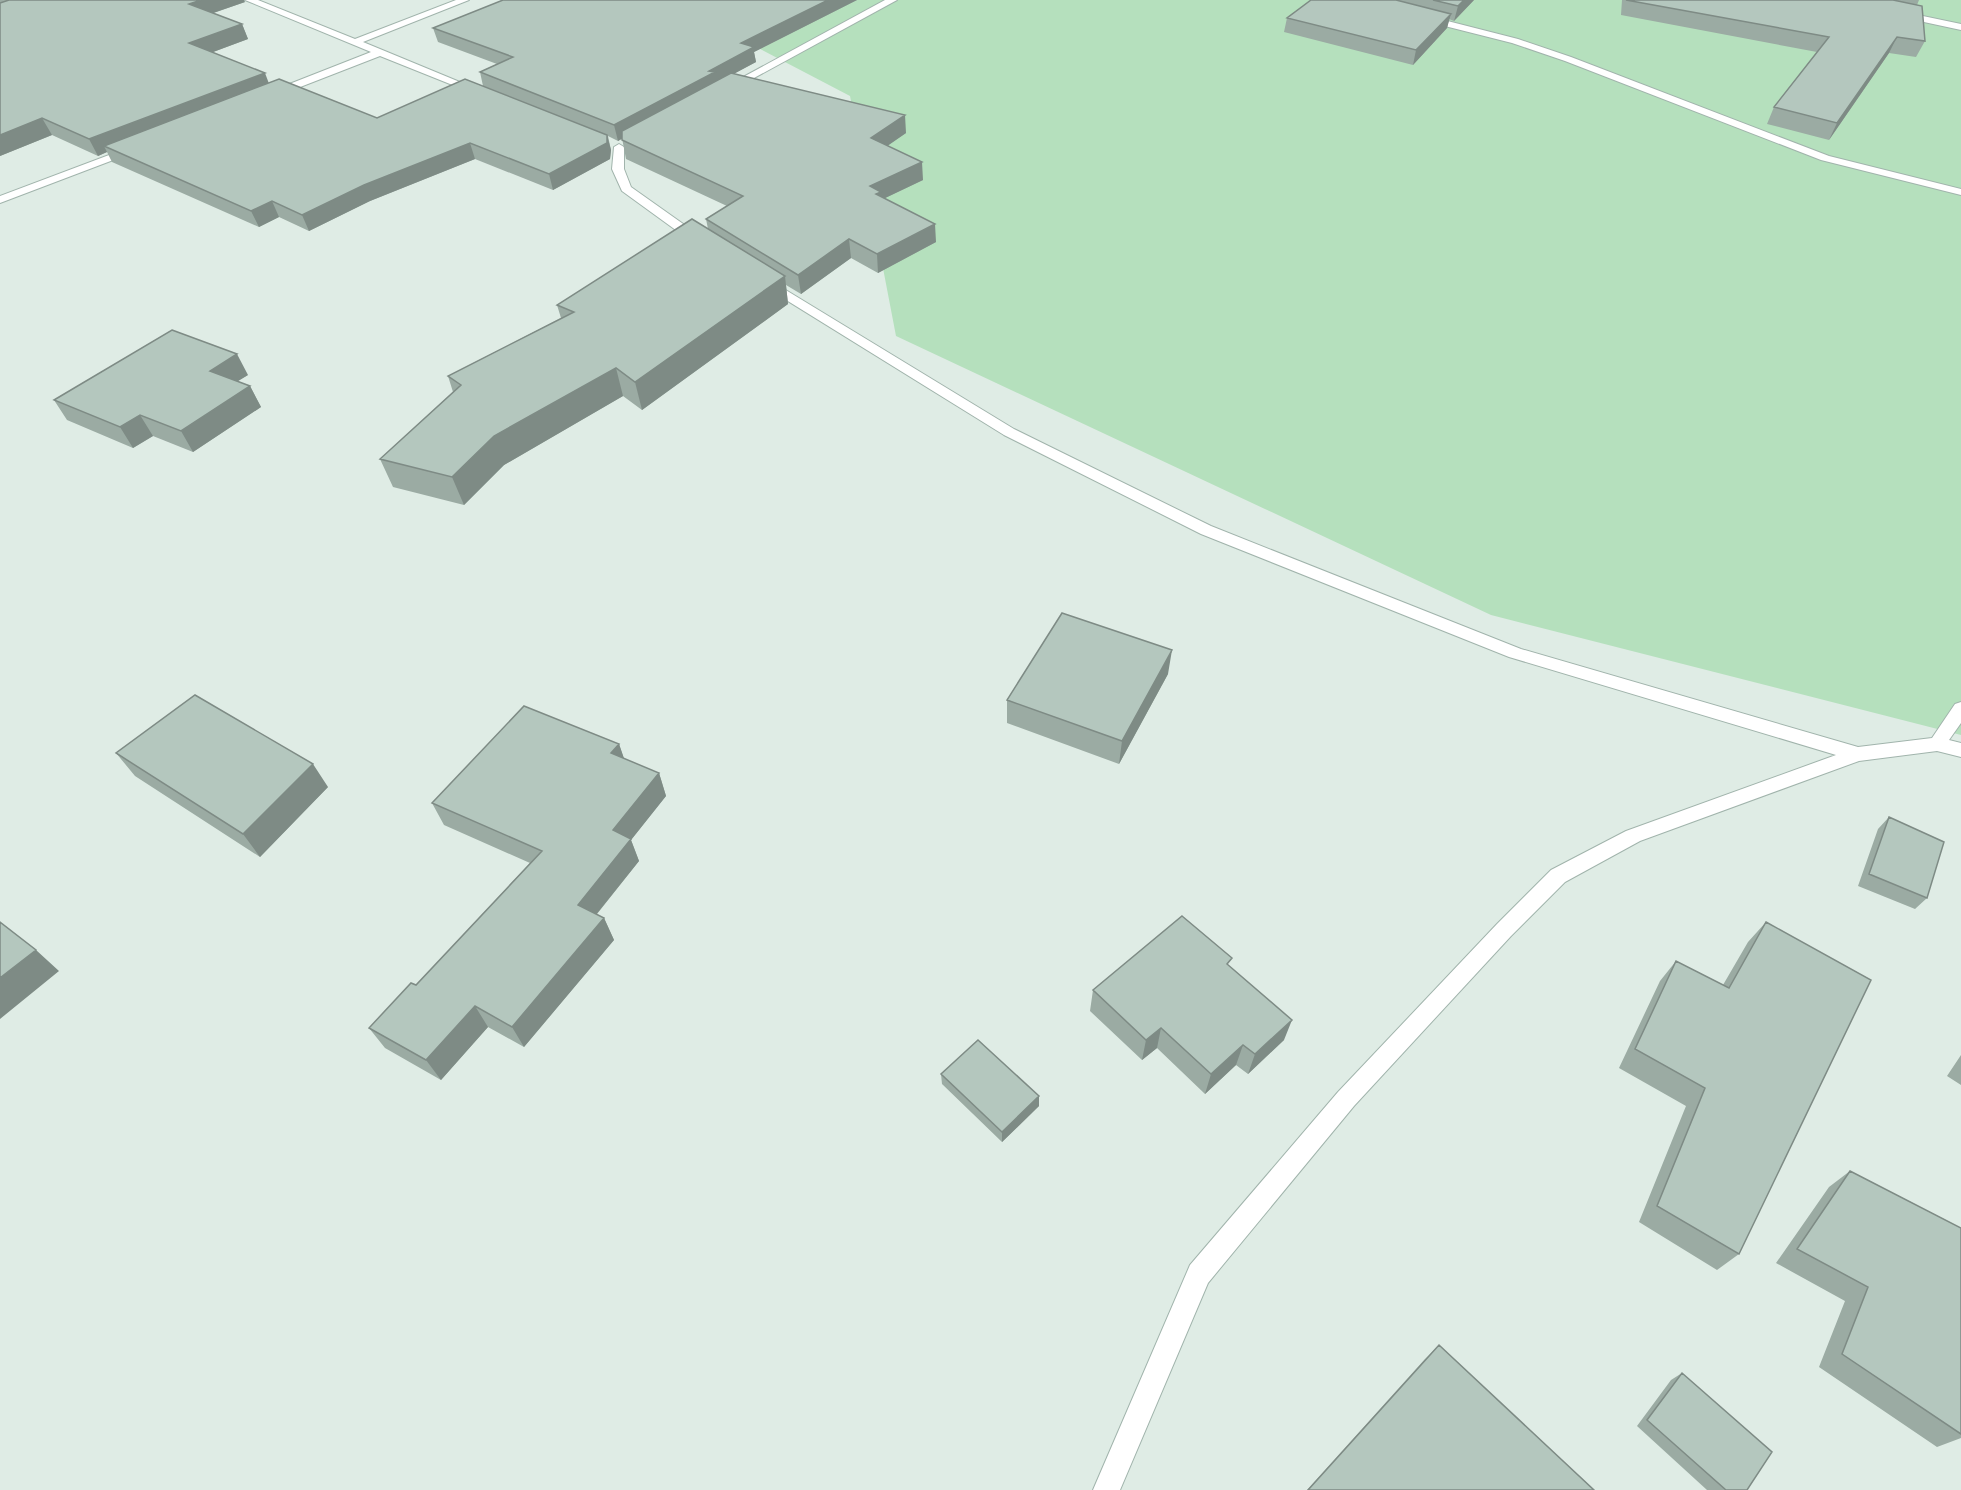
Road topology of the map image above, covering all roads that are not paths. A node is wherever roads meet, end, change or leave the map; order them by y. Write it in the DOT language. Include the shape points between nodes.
graph roads {
  1 [pos="250,0"];
  2 [pos="464,0"];
  3 [pos="892,0"];
  4 [pos="1891,12"];
  5 [pos="1413,16"];
  6 [pos="1961,27"];
  7 [pos="355,42"];
  8 [pos="380,52"];
  9 [pos="489,96"];
  10 [pos="713,96"];
  11 [pos="261,99"];
  12 [pos="618,144"];
  13 [pos="141,146"];
  14 [pos="1961,192"];
  15 [pos="0,200"];
  16 [pos="713,249"];
  17 [pos="754,274"];
  18 [pos="1961,709"];
  19 [pos="1937,744"];
  20 [pos="1961,750"];
  21 [pos="1858,754"];
  22 [pos="1106,1490"];
  1 -- 7 [label="street"];
  2 -- 7 [label="street"];
  3 -- 10 [label="street"];
  4 -- 6 [label="street"];
  5 -- 14 [label="street" via="1568,59 1826,158"];
  7 -- 8 [label="street"];
  8 -- 9 [label="street"];
  8 -- 11 [label="street"];
  12 -- 16 [label="street" via="618,169 626,189"];
  13 -- 15 [label="street"];
  17 -- 21 [label="street" via="1009,432 1206,530 1515,653"];
  18 -- 19 [label="street"];
  19 -- 20 [label="street"];
  19 -- 21 [label="street"];
  21 -- 22 [label="street" via="1634,836 1558,876 1346,1099 1199,1274"];
}
